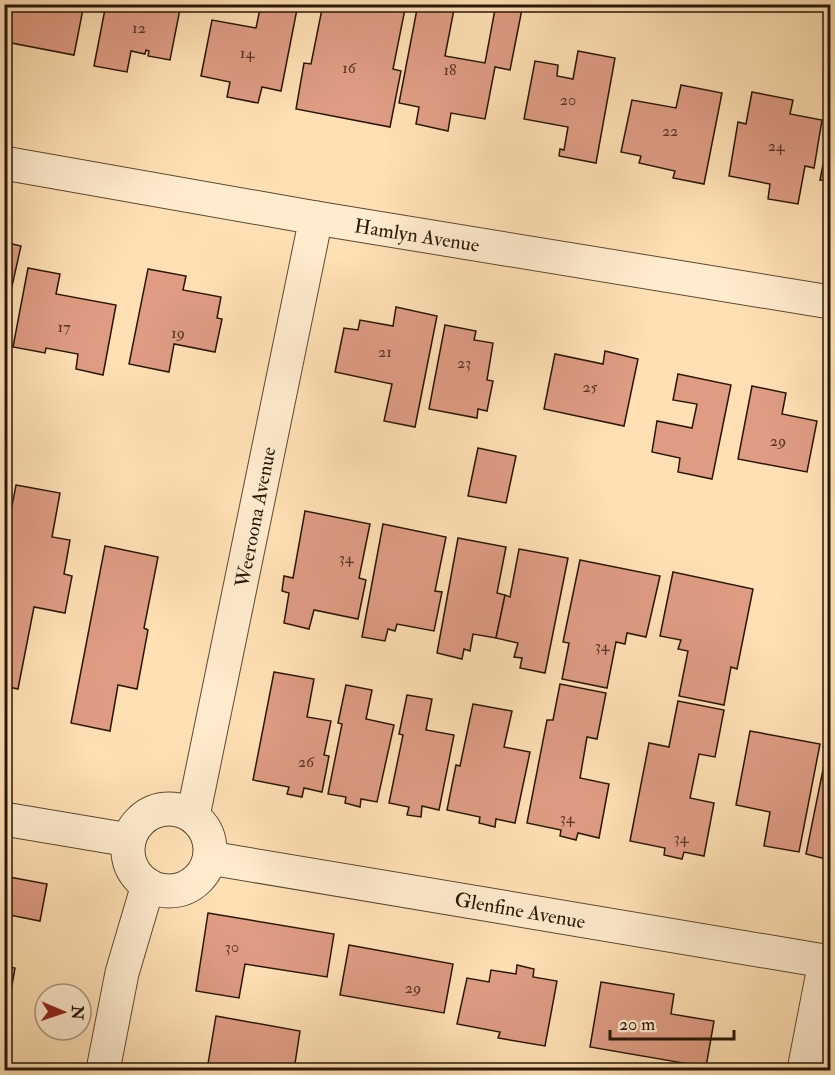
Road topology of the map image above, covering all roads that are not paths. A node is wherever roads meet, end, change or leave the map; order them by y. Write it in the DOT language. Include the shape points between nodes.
graph roads {
  1 [pos="4,163"];
  2 [pos="316,218"];
  3 [pos="831,302"];
  4 [pos="193,816"];
  5 [pos="4,819"];
  6 [pos="129,840"];
  7 [pos="210,858"];
  8 [pos="148,885"];
  9 [pos="828,962"];
  10 [pos="103,1071"];
  11 [pos="804,1071"];
  1 -- 2 [label="street, Hamlyn Avenue"];
  2 -- 3 [label="street, Hamlyn Avenue"];
  2 -- 4 [label="street, Weeroona Avenue"];
  4 -- 6 [label="street" via="181,810 155,811 143,818"];
  4 -- 7 [label="street" via="207,834"];
  5 -- 6 [label="street"];
  6 -- 8 [label="street" via="131,866"];
  7 -- 8 [label="street" via="197,881 186,888 160,891"];
  7 -- 9 [label="street, Glenfine Avenue"];
  8 -- 10 [label="street" via="122,974"];
  9 -- 11 [label="street"];
}
